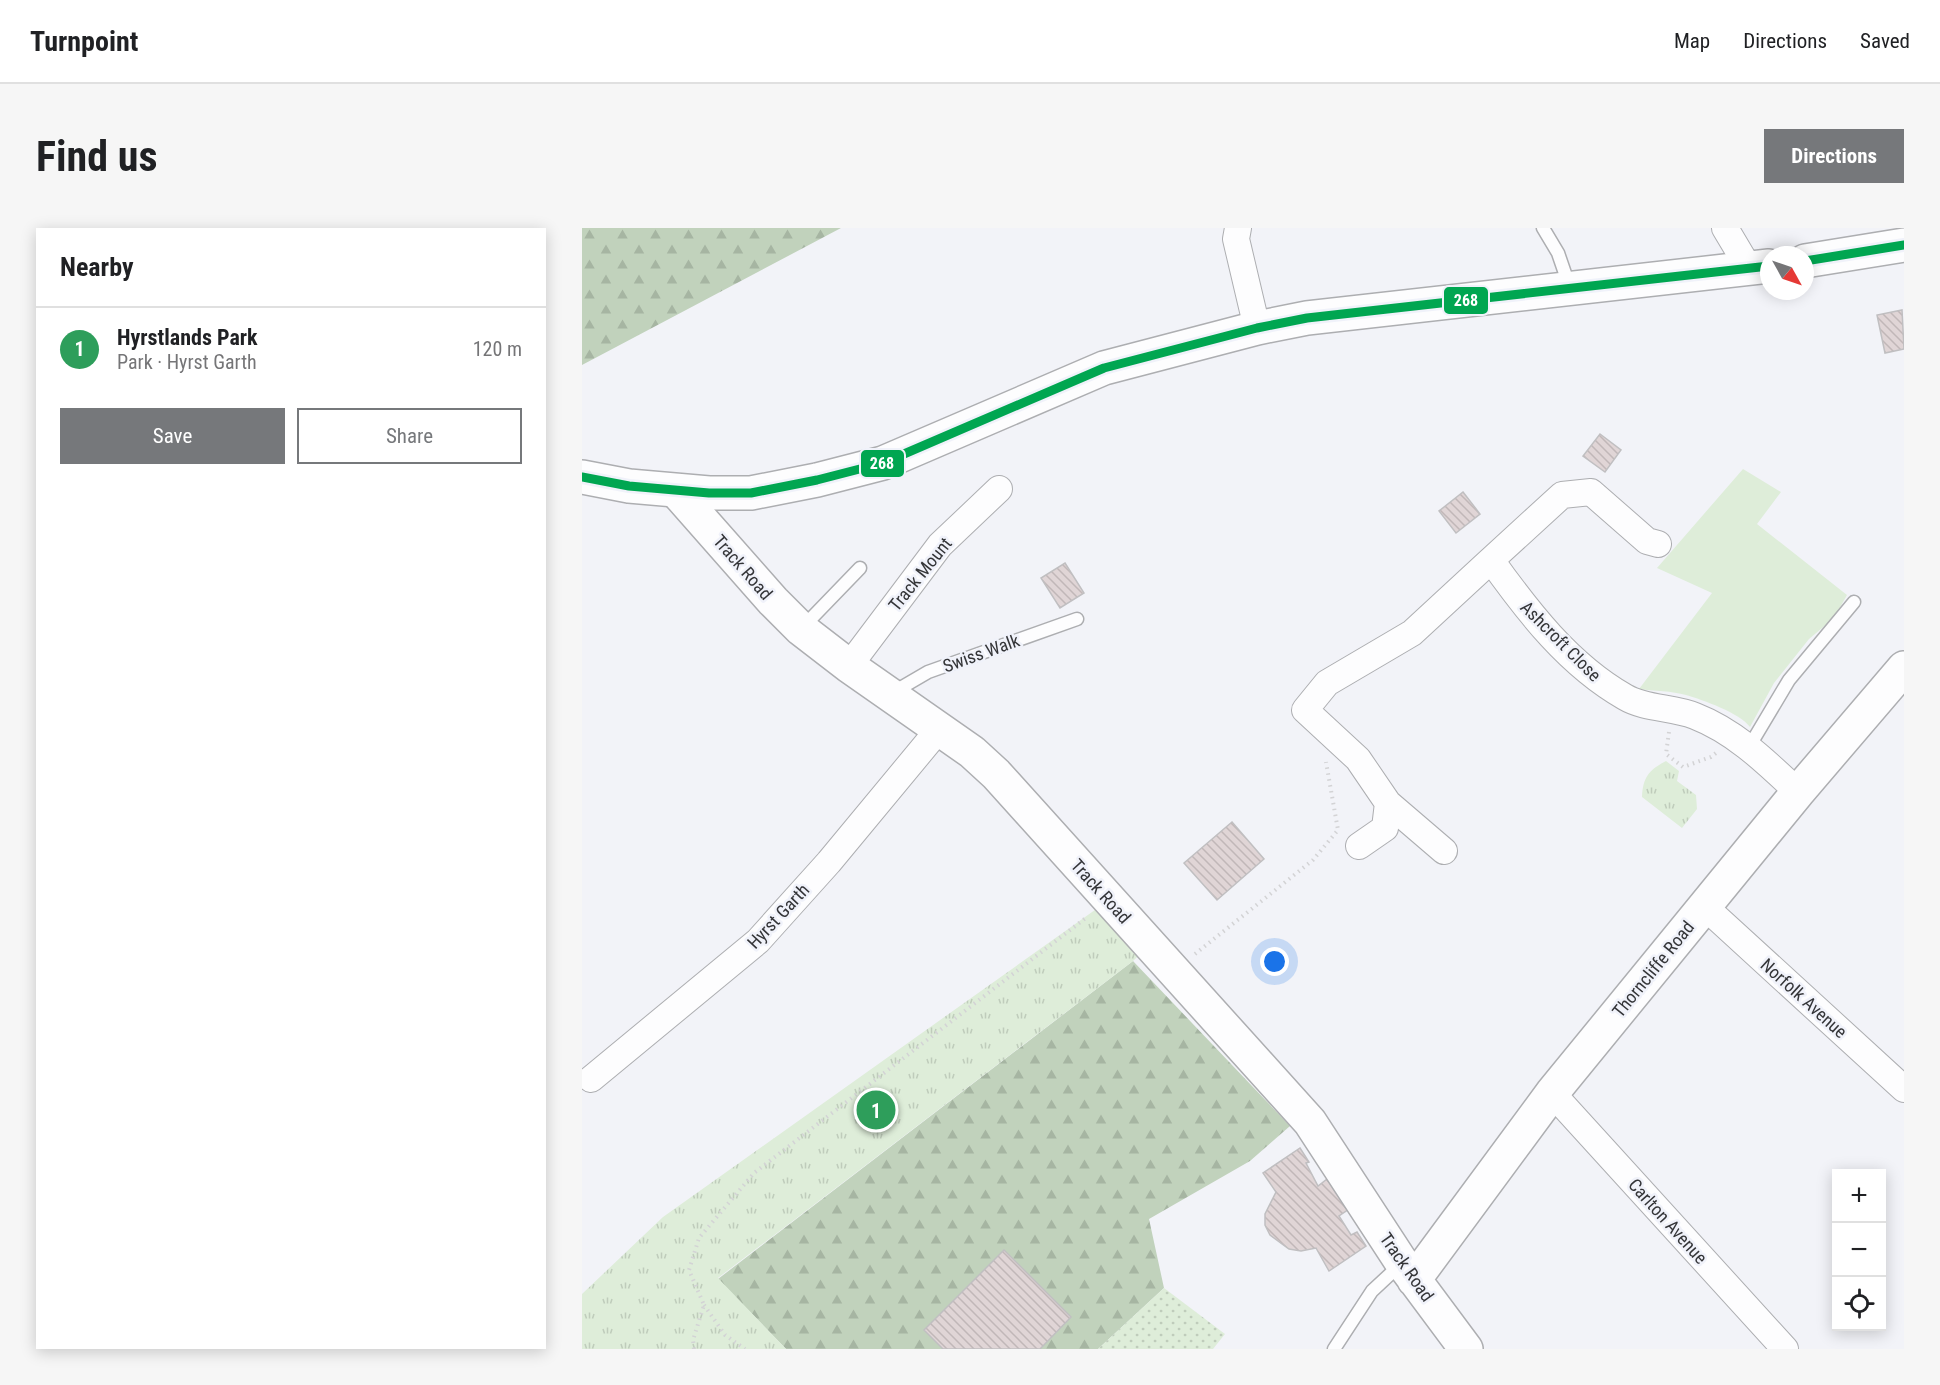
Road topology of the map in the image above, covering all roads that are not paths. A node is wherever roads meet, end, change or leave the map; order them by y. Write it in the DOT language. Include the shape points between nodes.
graph roads {
  1 [pos="1238,228"];
  2 [pos="1543,228"];
  3 [pos="1725,228"];
  4 [pos="1904,245"];
  5 [pos="1814,260"];
  6 [pos="1760,268"];
  7 [pos="1571,289"];
  8 [pos="1257,328"];
  9 [pos="584,480"];
  10 [pos="999,489"];
  11 [pos="676,491"];
  12 [pos="1658,544"];
  13 [pos="1491,560"];
  14 [pos="860,568"];
  15 [pos="1854,602"];
  16 [pos="1077,619"];
  17 [pos="801,629"];
  18 [pos="849,666"];
  19 [pos="1904,668"];
  20 [pos="889,695"];
  21 [pos="940,728"];
  22 [pos="1742,742"];
  23 [pos="1798,792"];
  24 [pos="1388,803"];
  25 [pos="1359,846"];
  26 [pos="1444,852"];
  27 [pos="1704,906"];
  28 [pos="591,1079"];
  29 [pos="1904,1089"];
  30 [pos="1551,1093"];
  31 [pos="1408,1272"];
  32 [pos="1334,1349"];
  33 [pos="1466,1349"];
  34 [pos="1785,1349"];
  1 -- 8 [label="street" via="1236,239"];
  2 -- 7 [label="lane"];
  3 -- 6 [label="street"];
  4 -- 5 [label="street"];
  6 -- 7 [label="street"];
  7 -- 8 [label="street" via="1307,318"];
  8 -- 11 [label="street" via="1104,368 883,463 751,493"];
  9 -- 11 [label="street"];
  10 -- 18 [label="street, Track Mount" via="940,545"];
  11 -- 17 [label="street, Track Road"];
  12 -- 13 [label="street" via="1647,542 1591,492 1562,495"];
  13 -- 22 [label="street, Ashcroft Close" via="1528,612 1591,676 1627,699 1695,716"];
  13 -- 24 [label="street" via="1412,633 1326,683 1305,710 1358,759"];
  14 -- 17 [label="lane"];
  15 -- 22 [label="lane"];
  16 -- 20 [label="lane, Swiss Walk" via="928,672"];
  17 -- 18 [label="street, Track Road"];
  18 -- 20 [label="street, Track Road"];
  19 -- 23 [label="street, Thorncliffe Road"];
  20 -- 21 [label="street, Track Road"];
  21 -- 28 [label="street, Hyrst Garth" via="758,941"];
  21 -- 31 [label="street, Track Road" via="996,774 1310,1122"];
  22 -- 23 [label="street, Ashcroft Close"];
  23 -- 27 [label="street, Thorncliffe Road"];
  24 -- 25 [label="street" via="1385,828"];
  24 -- 26 [label="street"];
  27 -- 29 [label="street, Norfolk Avenue"];
  27 -- 30 [label="street, Thorncliffe Road"];
  30 -- 31 [label="street, Thorncliffe Road"];
  30 -- 34 [label="street, Carlton Avenue"];
  31 -- 32 [label="lane" via="1372,1291"];
  31 -- 33 [label="street, Track Road"];
}
